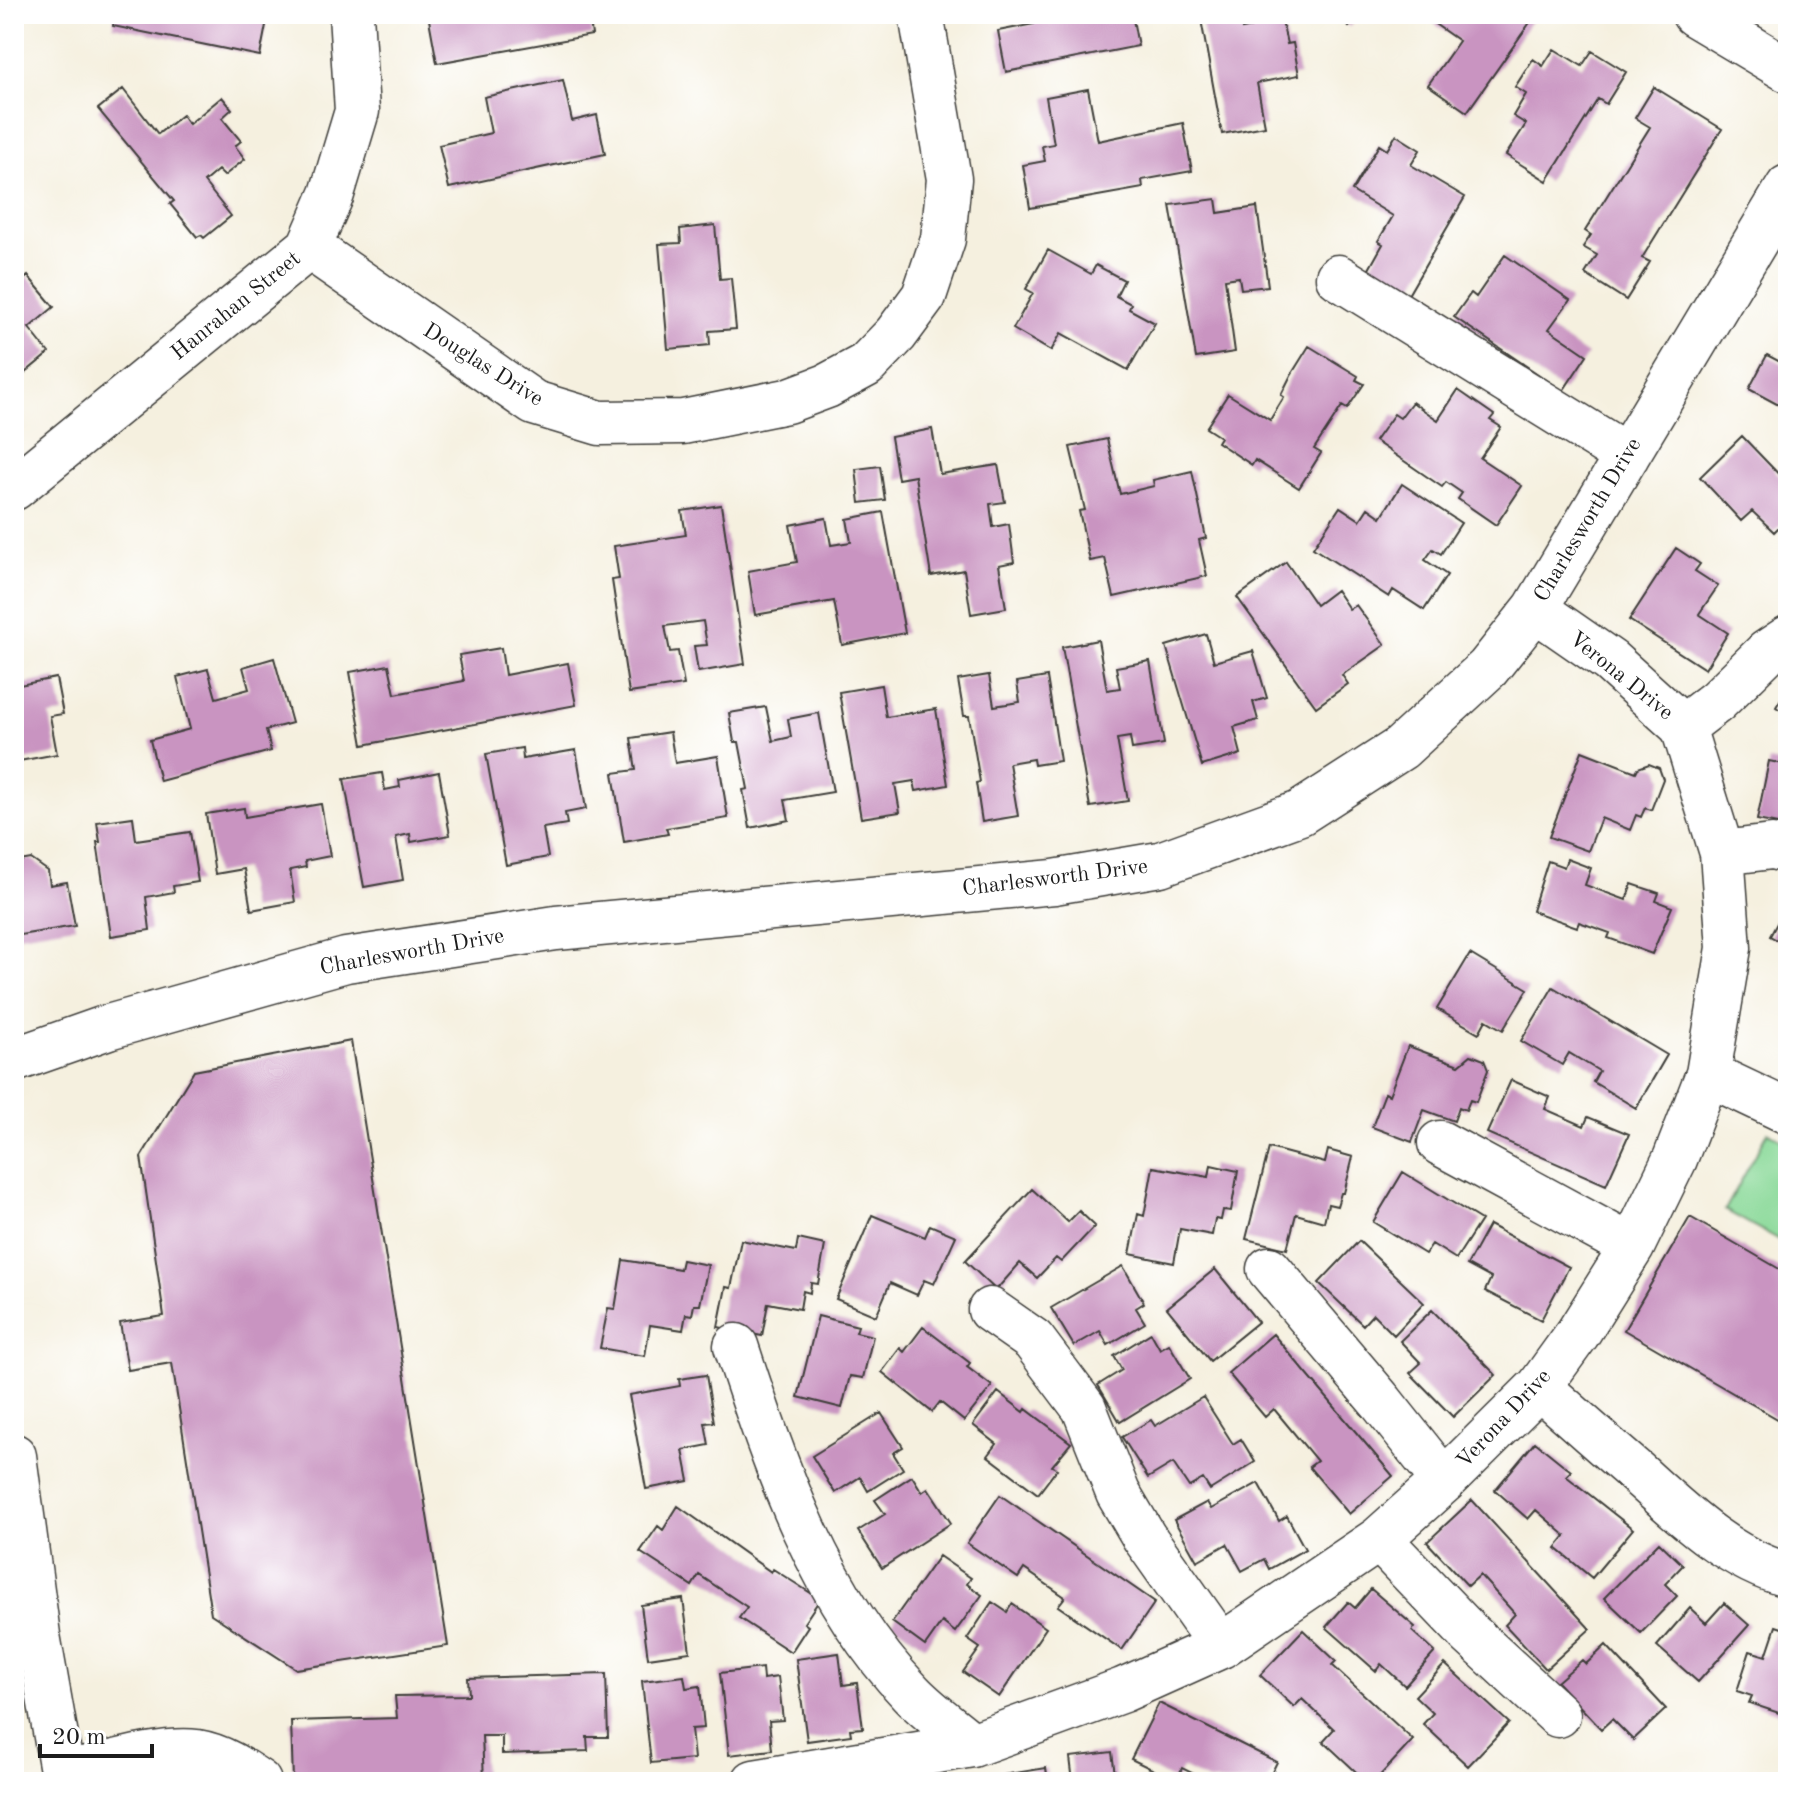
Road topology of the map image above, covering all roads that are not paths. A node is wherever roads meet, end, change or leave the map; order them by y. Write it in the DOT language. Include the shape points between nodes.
graph roads {
  1 [pos="351,14"];
  2 [pos="921,14"];
  3 [pos="1694,14"];
  4 [pos="1788,70"];
  5 [pos="1788,187"];
  6 [pos="309,247"];
  7 [pos="1338,277"];
  8 [pos="1627,456"];
  9 [pos="14,488"];
  10 [pos="1535,609"];
  11 [pos="1788,638"];
  12 [pos="1683,727"];
  13 [pos="1788,851"];
  14 [pos="1722,853"];
  15 [pos="14,1060"];
  16 [pos="1708,1074"];
  17 [pos="1788,1112"];
  18 [pos="1440,1143"];
  19 [pos="1632,1247"];
  20 [pos="1269,1269"];
  21 [pos="990,1310"];
  22 [pos="736,1346"];
  23 [pos="1539,1387"];
  24 [pos="14,1456"];
  25 [pos="1444,1481"];
  26 [pos="1379,1539"];
  27 [pos="1788,1575"];
  28 [pos="1221,1646"];
  29 [pos="1558,1715"];
  30 [pos="972,1745"];
  31 [pos="63,1778"];
  32 [pos="259,1782"];
  33 [pos="754,1782"];
  1 -- 6 [label="street, Hanrahan Street" via="357,111 332,194"];
  2 -- 6 [label="street, Douglas Drive" via="949,179 943,239 924,296 896,334 866,365 827,386 787,401 683,422 600,423 534,403"];
  3 -- 4 [label="street"];
  5 -- 8 [label="street, Charlesworth Drive"];
  6 -- 9 [label="street, Hanrahan Street"];
  7 -- 8 [label="street"];
  8 -- 10 [label="street, Charlesworth Drive"];
  10 -- 12 [label="street, Verona Drive" via="1610,661"];
  10 -- 15 [label="street, Charlesworth Drive" via="1488,668 1401,748 1300,813 1160,864 1054,882 556,928 346,960 108,1027"];
  11 -- 12 [label="street"];
  12 -- 14 [label="street, Verona Drive"];
  13 -- 14 [label="street" via="1772,847"];
  14 -- 16 [label="street, Verona Drive" via="1729,948"];
  16 -- 17 [label="street"];
  16 -- 19 [label="street, Verona Drive"];
  18 -- 19 [label="street"];
  19 -- 23 [label="street, Verona Drive"];
  20 -- 25 [label="street"];
  21 -- 28 [label="street" via="1033,1340 1084,1408 1118,1493"];
  22 -- 30 [label="street" via="773,1460 814,1551 864,1636 912,1694"];
  23 -- 25 [label="street, Verona Drive"];
  23 -- 27 [label="street" via="1722,1544 1770,1571"];
  24 -- 31 [label="street"];
  25 -- 26 [label="street, Verona Drive"];
  26 -- 28 [label="street, Verona Drive"];
  26 -- 29 [label="street"];
  28 -- 30 [label="street, Verona Drive" via="1123,1690"];
  30 -- 33 [label="street, Verona Drive"];
  31 -- 32 [label="street" via="168,1752 198,1752 229,1762"];
}
